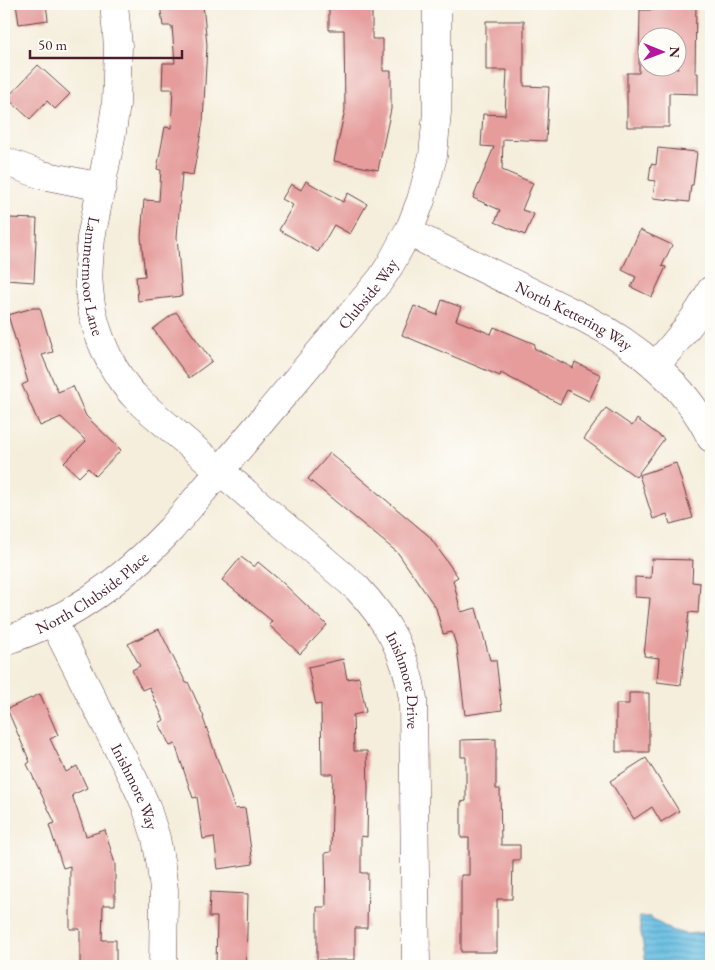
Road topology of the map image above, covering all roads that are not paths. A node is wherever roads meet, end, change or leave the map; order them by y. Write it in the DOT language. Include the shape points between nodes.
graph roads {
  1 [pos="114,4"];
  2 [pos="437,4"];
  3 [pos="4,161"];
  4 [pos="102,188"];
  5 [pos="408,232"];
  6 [pos="711,290"];
  7 [pos="655,366"];
  8 [pos="711,438"];
  9 [pos="220,470"];
  10 [pos="171,529"];
  11 [pos="53,621"];
  12 [pos="4,641"];
  13 [pos="163,966"];
  14 [pos="416,966"];
  1 -- 4 [label="street, Lammermoor Lane" via="118,46 116,104"];
  2 -- 5 [label="street, Clubside Way" via="437,112 433,156"];
  3 -- 4 [label="street" via="42,175"];
  4 -- 9 [label="street, Lammermoor Lane" via="92,238 89,287 94,320 105,352 142,404"];
  5 -- 7 [label="street, North Kettering Way" via="607,330"];
  5 -- 9 [label="street, Clubside Way" via="374,288"];
  6 -- 7 [label="street"];
  7 -- 8 [label="street, North Kettering Way" via="683,395"];
  9 -- 10 [label="street, Clubside Way"];
  9 -- 14 [label="street, Inishmore Drive" via="369,600 393,635 403,658 412,690 414,718"];
  10 -- 11 [label="street, North Clubside Place" via="102,591"];
  11 -- 12 [label="street, North Clubside Place"];
  11 -- 13 [label="street, Inishmore Way" via="149,814 163,884"];
}
